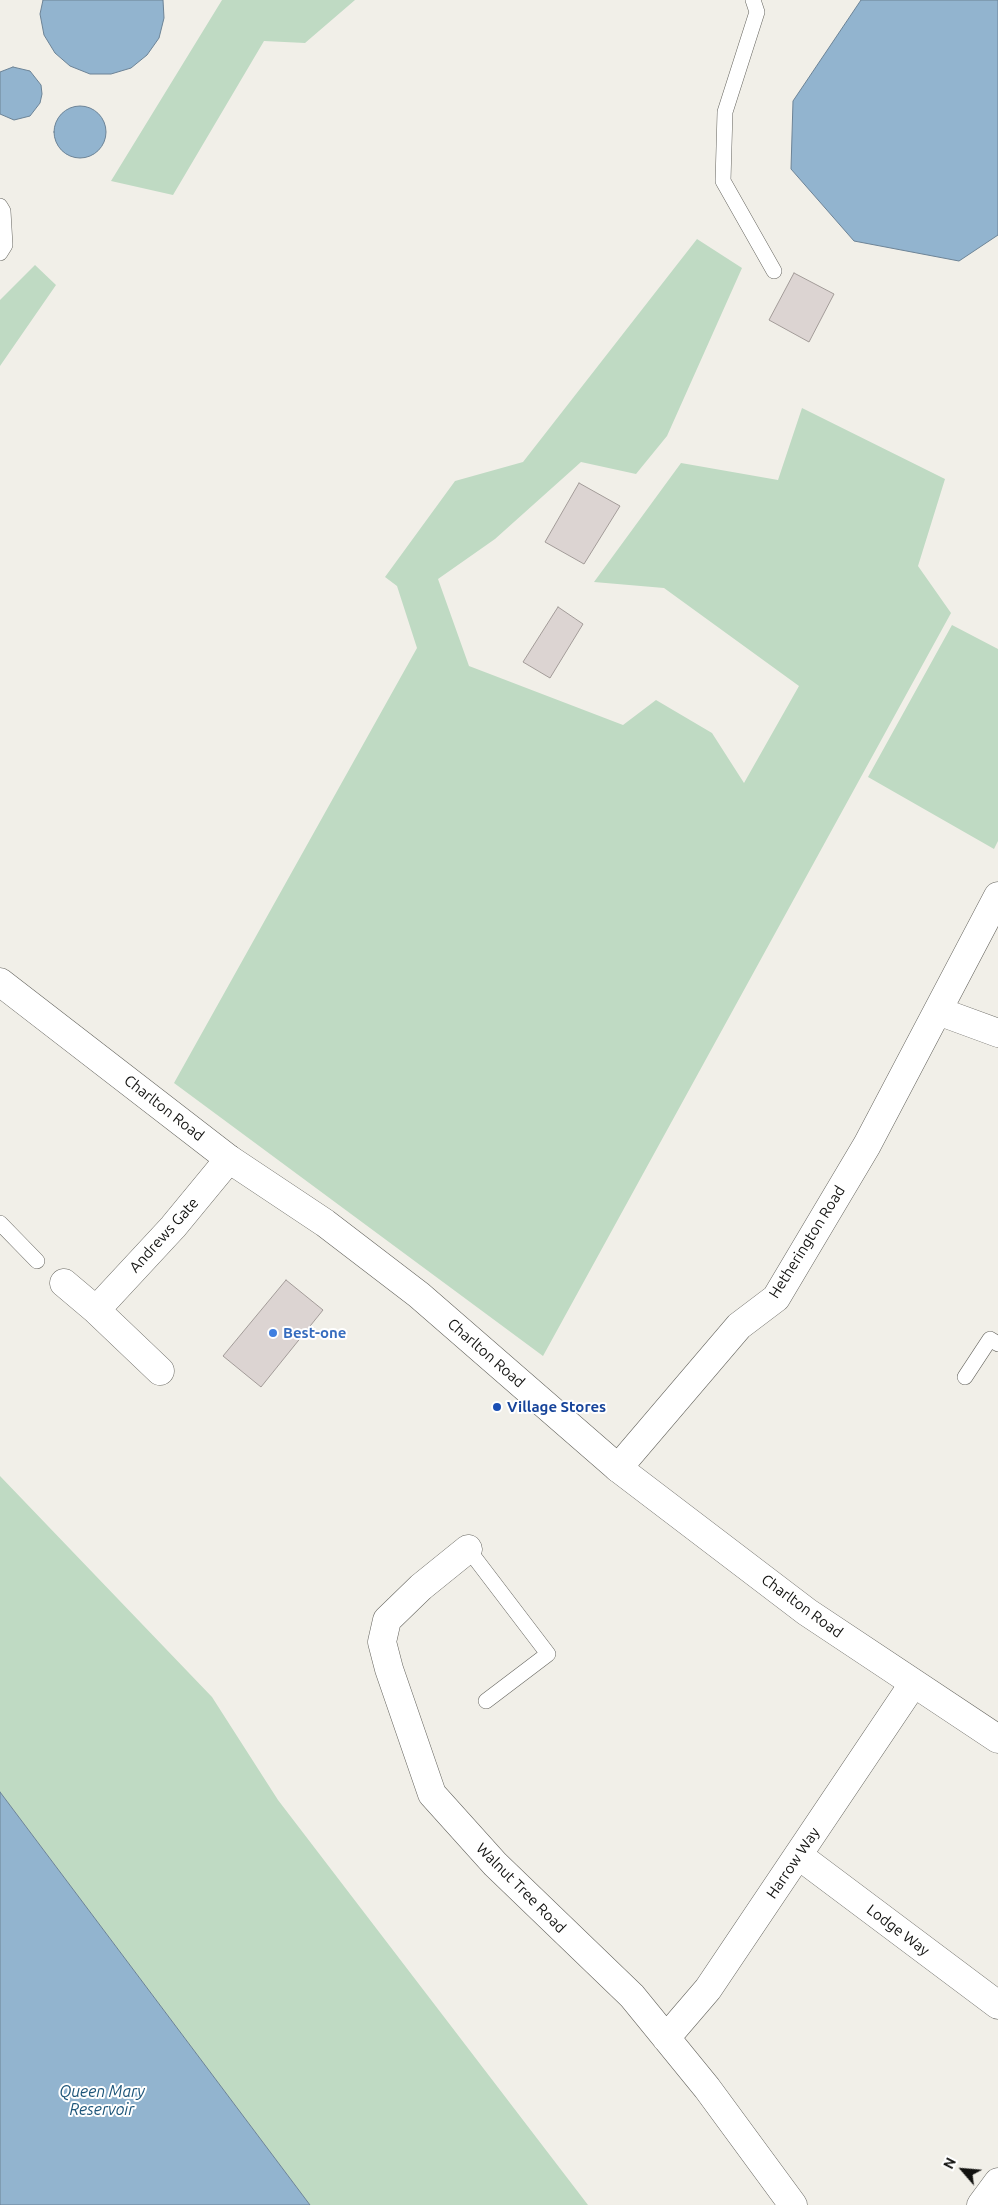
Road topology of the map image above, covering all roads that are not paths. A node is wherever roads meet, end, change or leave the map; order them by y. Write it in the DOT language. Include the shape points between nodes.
graph roads {
  1 [pos="754,0"];
  2 [pos="0,206"];
  3 [pos="0,253"];
  4 [pos="774,271"];
  5 [pos="998,896"];
  6 [pos="0,982"];
  7 [pos="938,1010"];
  8 [pos="998,1033"];
  9 [pos="229,1159"];
  10 [pos="0,1224"];
  11 [pos="37,1261"];
  12 [pos="64,1283"];
  13 [pos="96,1310"];
  14 [pos="998,1344"];
  15 [pos="160,1371"];
  16 [pos="965,1377"];
  17 [pos="618,1468"];
  18 [pos="468,1549"];
  19 [pos="913,1684"];
  20 [pos="486,1701"];
  21 [pos="998,1739"];
  22 [pos="798,1856"];
  23 [pos="998,2005"];
  24 [pos="666,2038"];
  25 [pos="998,2182"];
  26 [pos="793,2205"];
  27 [pos="981,2205"];
  1 -- 4 [label="lane" via="757,12 725,112 723,181"];
  2 -- 3 [label="lane" via="5,245"];
  5 -- 7 [label="street, Hetherington Road"];
  6 -- 9 [label="street, Charlton Road"];
  7 -- 8 [label="street"];
  7 -- 17 [label="street, Hetherington Road" via="867,1145 776,1298 739,1326"];
  9 -- 13 [label="street, Andrews Gate"];
  9 -- 17 [label="street, Charlton Road" via="324,1223 419,1295"];
  10 -- 11 [label="lane"];
  12 -- 13 [label="street"];
  13 -- 15 [label="street"];
  14 -- 16 [label="lane" via="990,1339"];
  17 -- 19 [label="street, Charlton Road" via="807,1612"];
  18 -- 20 [label="lane" via="548,1654"];
  18 -- 24 [label="street, Walnut Tree Road" via="387,1620 382,1642 432,1794 495,1864 632,1996"];
  19 -- 21 [label="street, Charlton Road"];
  19 -- 22 [label="street, Harrow Way"];
  22 -- 23 [label="street, Lodge Way"];
  22 -- 24 [label="street, Harrow Way" via="708,1990"];
  24 -- 26 [label="street, Walnut Tree Road"];
  25 -- 27 [label="street"];
}
